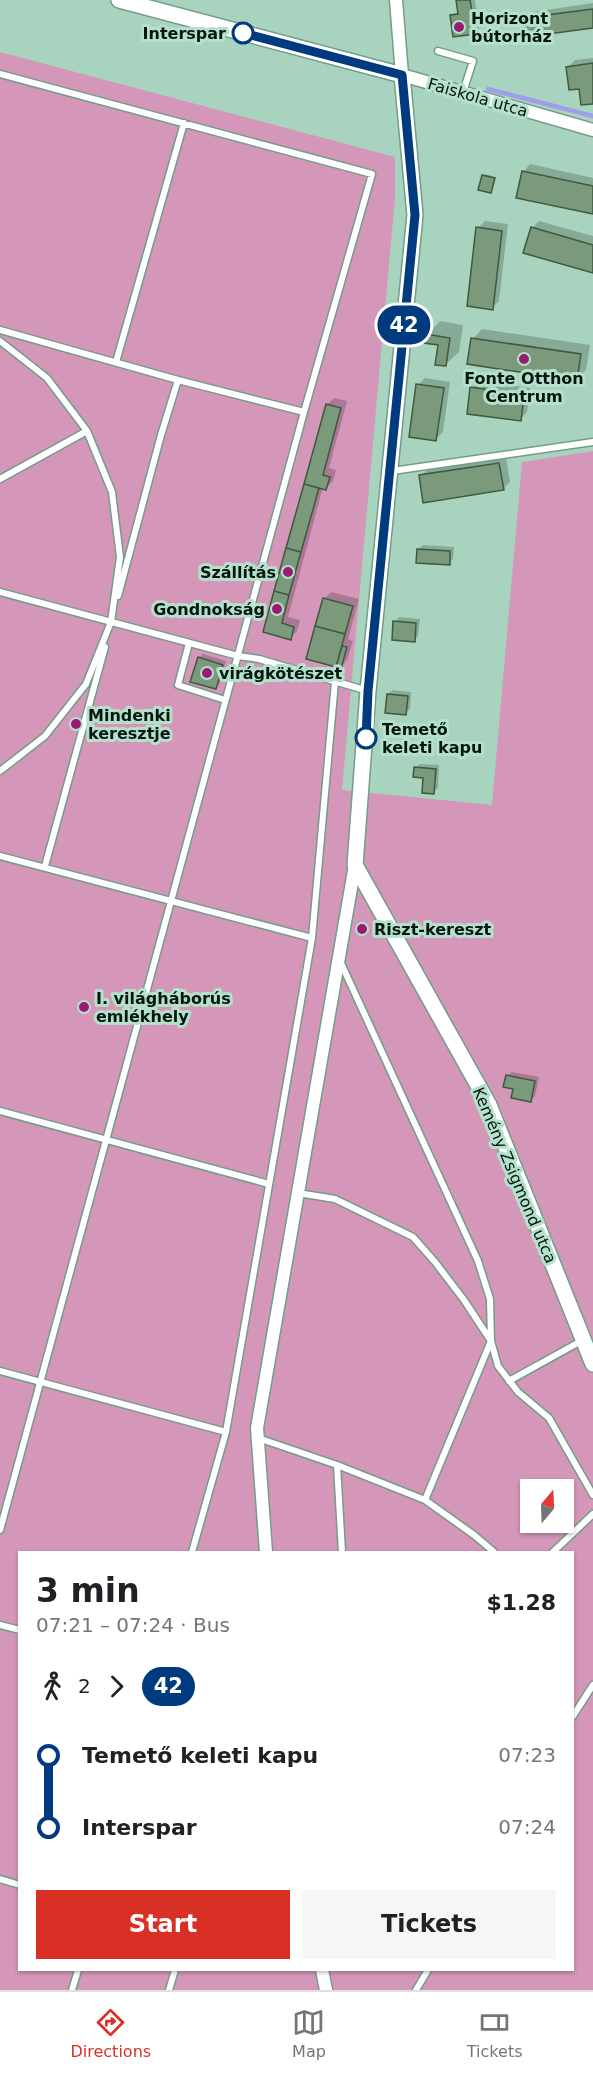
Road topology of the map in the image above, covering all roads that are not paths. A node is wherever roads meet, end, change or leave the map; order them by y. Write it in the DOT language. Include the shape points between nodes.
graph roads {
  1 [pos="119,0"];
  2 [pos="396,0"];
  3 [pos="438,51"];
  4 [pos="0,74"];
  5 [pos="402,75"];
  6 [pos="463,92"];
  7 [pos="184,123"];
  8 [pos="593,130"];
  9 [pos="0,330"];
  10 [pos="0,341"];
  11 [pos="116,362"];
  12 [pos="178,380"];
  13 [pos="304,412"];
  14 [pos="87,431"];
  15 [pos="593,442"];
  16 [pos="390,471"];
  17 [pos="0,479"];
  18 [pos="0,592"];
  19 [pos="111,622"];
  20 [pos="189,643"];
  21 [pos="238,656"];
  22 [pos="335,682"];
  23 [pos="368,691"];
  24 [pos="225,700"];
  25 [pos="0,771"];
  26 [pos="0,856"];
  27 [pos="355,865"];
  28 [pos="45,866"];
  29 [pos="171,901"];
  30 [pos="312,938"];
  31 [pos="339,957"];
  32 [pos="0,1111"];
  33 [pos="106,1140"];
  34 [pos="269,1184"];
  35 [pos="298,1193"];
  36 [pos="583,1340"];
  37 [pos="491,1341"];
  38 [pos="593,1364"];
  39 [pos="0,1371"];
  40 [pos="509,1381"];
  41 [pos="41,1382"];
  42 [pos="226,1432"];
  43 [pos="258,1438"];
  44 [pos="337,1465"];
  45 [pos="593,1495"];
  46 [pos="425,1500"];
  47 [pos="593,1514"];
  48 [pos="0,1530"];
  49 [pos="192,1551"];
  50 [pos="266,1551"];
  51 [pos="342,1551"];
  52 [pos="493,1551"];
  53 [pos="554,1551"];
  54 [pos="0,1625"];
  55 [pos="18,1630"];
  56 [pos="593,1685"];
  57 [pos="574,1714"];
  58 [pos="0,1879"];
  59 [pos="18,1884"];
  60 [pos="78,1971"];
  61 [pos="175,1971"];
  62 [pos="322,1971"];
  63 [pos="427,1971"];
  64 [pos="72,1990"];
  65 [pos="169,1990"];
  66 [pos="326,1990"];
  67 [pos="416,1990"];
  1 -- 5 [label="street, Faiskola utca"];
  2 -- 5 [label="street"];
  3 -- 6 [label="lane" via="472,60"];
  4 -- 7 [label="lane"];
  5 -- 6 [label="street, Faiskola utca"];
  5 -- 16 [label="street" via="415,215"];
  6 -- 8 [label="street, Faiskola utca"];
  7 -- 11 [label="lane"];
  7 -- 13 [label="lane" via="372,174"];
  9 -- 11 [label="lane"];
  10 -- 14 [label="lane" via="47,378"];
  11 -- 12 [label="lane"];
  12 -- 13 [label="lane"];
  12 -- 19 [label="lane"];
  13 -- 21 [label="lane"];
  14 -- 17 [label="lane"];
  14 -- 19 [label="lane" via="112,492 120,557"];
  15 -- 16 [label="lane"];
  16 -- 23 [label="street"];
  18 -- 19 [label="lane"];
  19 -- 20 [label="lane"];
  19 -- 25 [label="lane" via="86,684 45,736"];
  19 -- 28 [label="lane"];
  20 -- 21 [label="lane"];
  20 -- 24 [label="lane" via="178,685"];
  21 -- 22 [label="lane"];
  21 -- 24 [label="lane"];
  22 -- 23 [label="lane"];
  22 -- 30 [label="lane"];
  23 -- 27 [label="street"];
  24 -- 29 [label="lane"];
  26 -- 28 [label="lane"];
  27 -- 31 [label="street"];
  27 -- 36 [label="street, Kemény Zsigmond utca" via="489,1105"];
  28 -- 29 [label="lane"];
  29 -- 30 [label="lane"];
  29 -- 33 [label="lane"];
  30 -- 34 [label="lane"];
  31 -- 35 [label="street"];
  31 -- 37 [label="lane" via="478,1261 490,1299"];
  32 -- 33 [label="lane"];
  33 -- 34 [label="lane"];
  33 -- 41 [label="lane"];
  34 -- 42 [label="lane"];
  35 -- 37 [label="lane" via="334,1198 413,1237"];
  35 -- 43 [label="street"];
  36 -- 38 [label="street, Kemény Zsigmond utca"];
  36 -- 40 [label="lane"];
  37 -- 40 [label="lane" via="498,1366"];
  37 -- 46 [label="lane"];
  39 -- 41 [label="lane"];
  40 -- 45 [label="lane" via="549,1418"];
  41 -- 42 [label="lane"];
  41 -- 48 [label="lane"];
  42 -- 49 [label="lane"];
  43 -- 44 [label="lane"];
  43 -- 50 [label="street"];
  44 -- 46 [label="lane"];
  44 -- 51 [label="lane"];
  46 -- 52 [label="lane"];
  47 -- 53 [label="lane"];
  54 -- 55 [label="lane"];
  56 -- 57 [label="lane"];
  58 -- 59 [label="lane"];
  60 -- 64 [label="lane"];
  61 -- 65 [label="lane"];
  62 -- 66 [label="street"];
  63 -- 67 [label="lane"];
}
